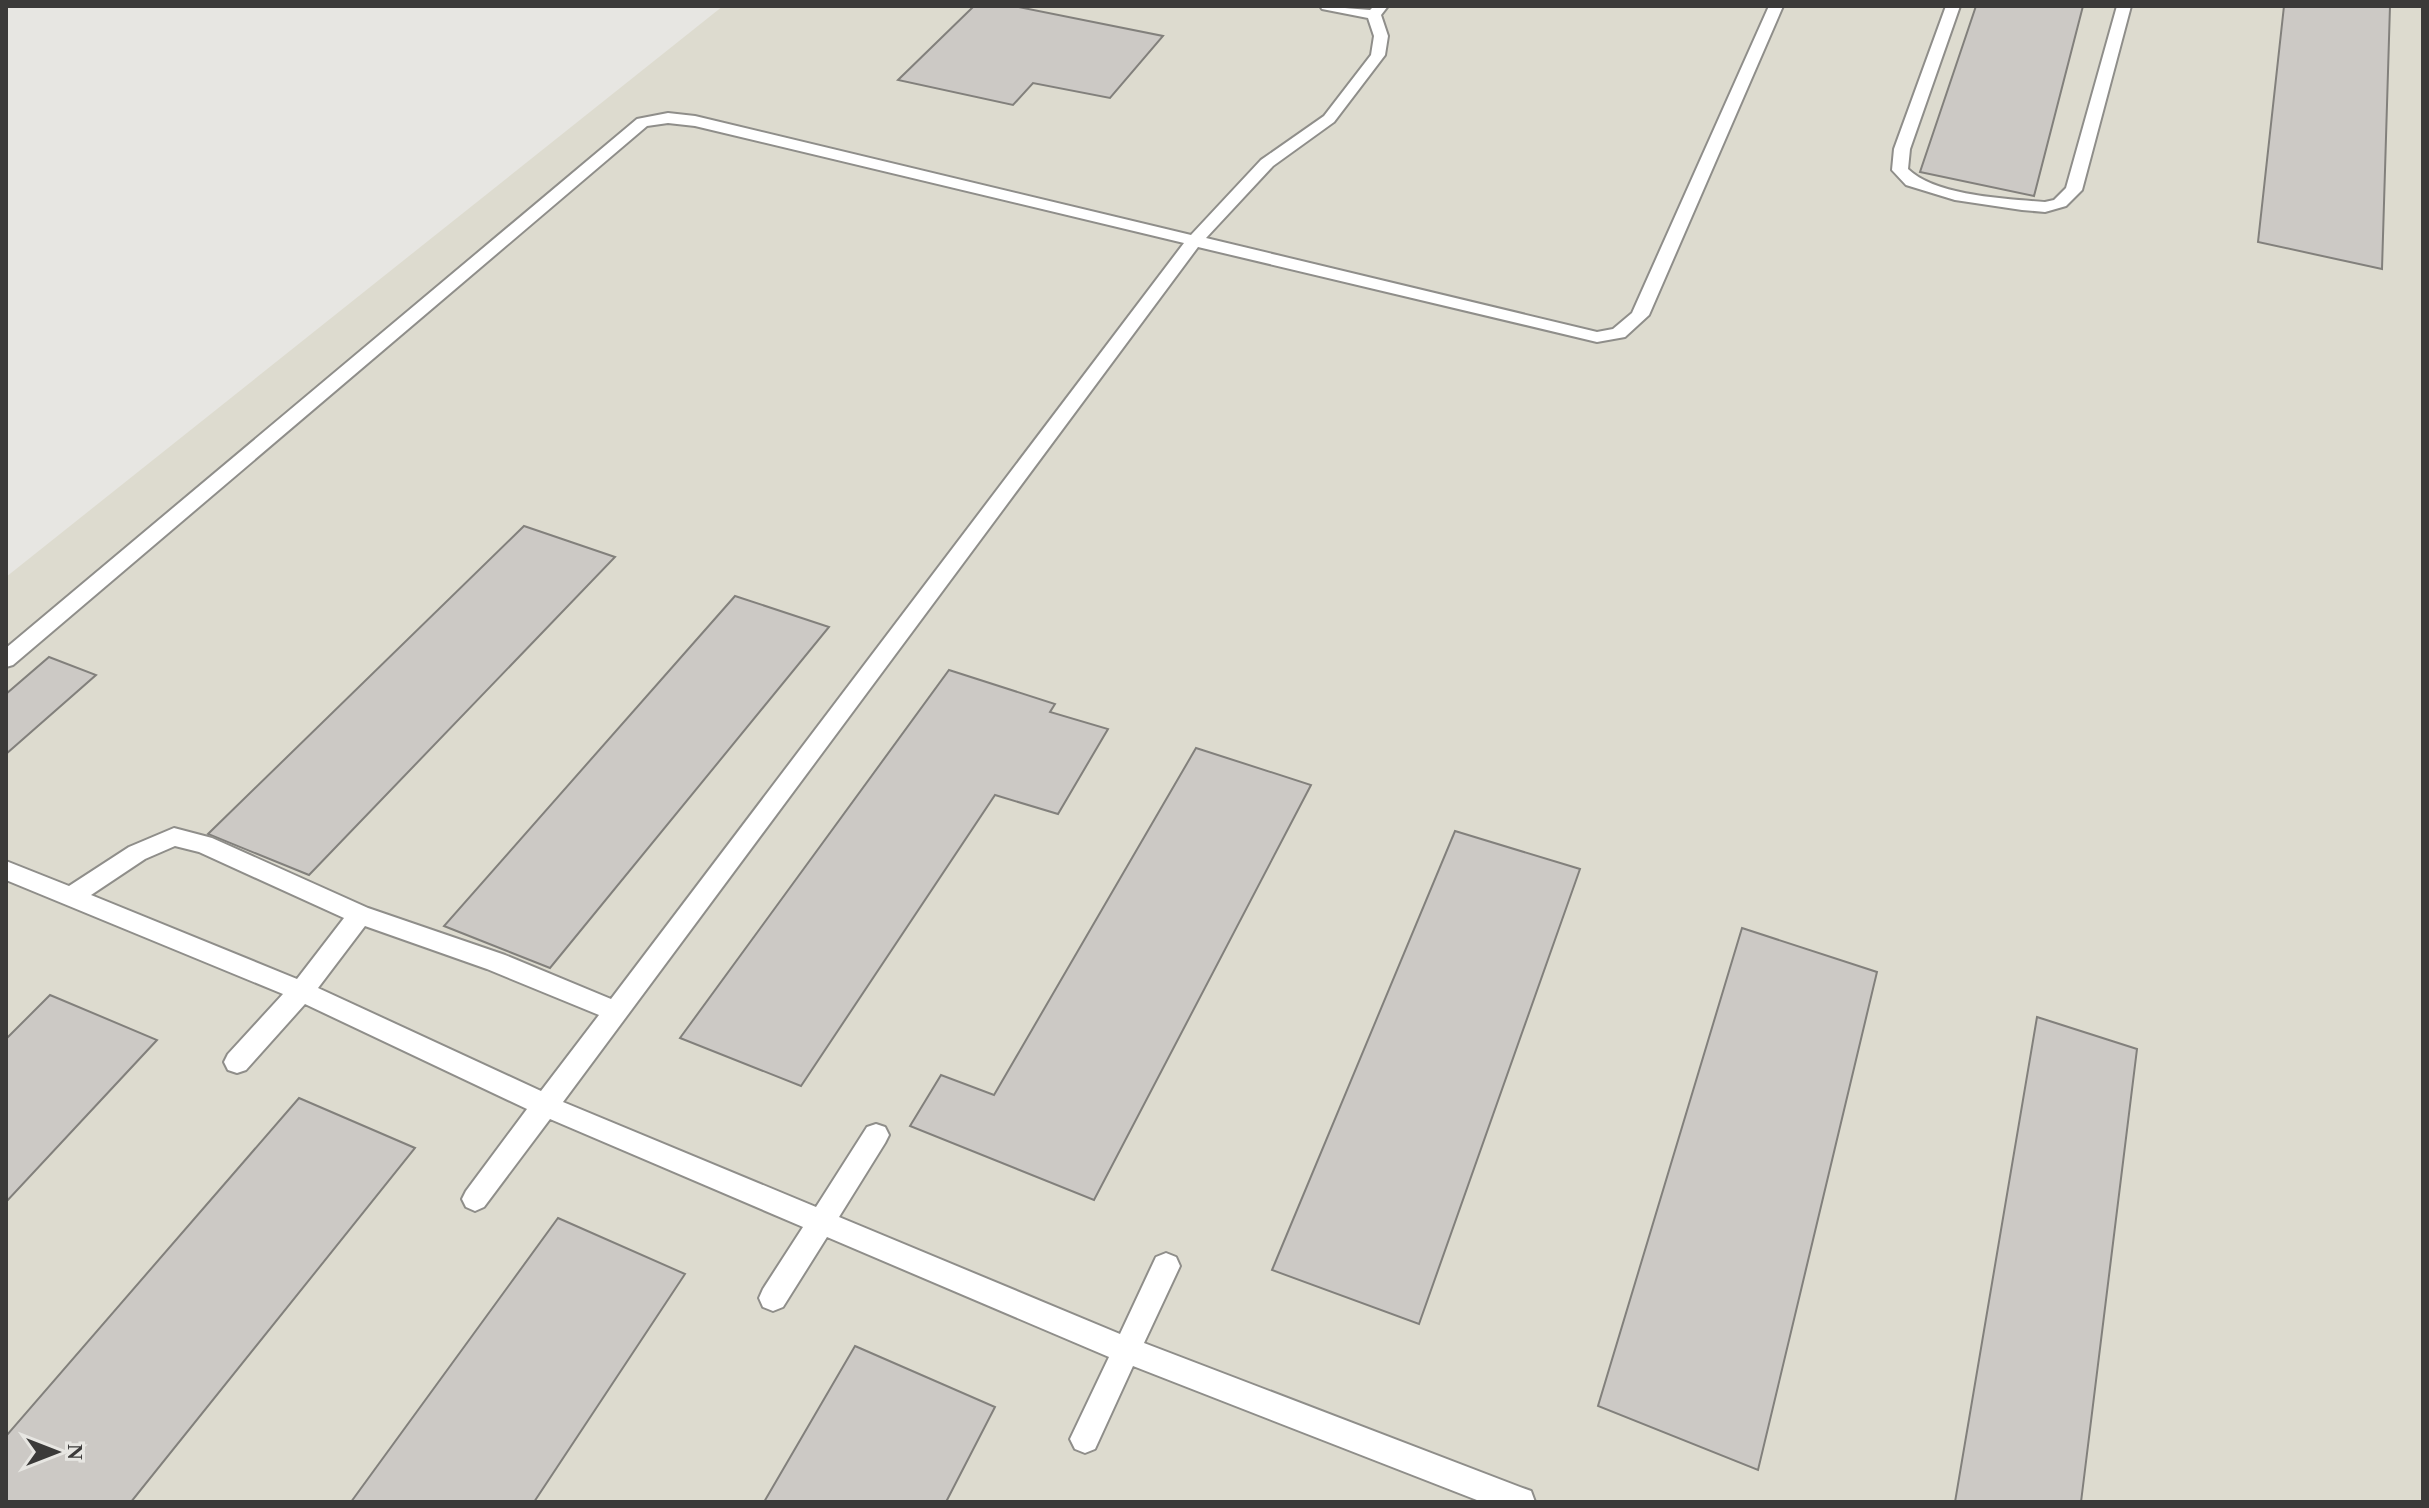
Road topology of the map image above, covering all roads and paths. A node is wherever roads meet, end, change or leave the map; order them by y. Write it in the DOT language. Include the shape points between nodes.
graph roads {
  1 [pos="1327,6"];
  2 [pos="1776,6"];
  3 [pos="1953,6"];
  4 [pos="2124,6"];
  5 [pos="1377,11"];
  6 [pos="1194,241"];
  7 [pos="6,660"];
  8 [pos="6,870"];
  9 [pos="73,895"];
  10 [pos="360,915"];
  11 [pos="301,991"];
  12 [pos="617,1012"];
  13 [pos="237,1062"];
  14 [pos="546,1106"];
  15 [pos="876,1135"];
  16 [pos="475,1199"];
  17 [pos="821,1222"];
  18 [pos="1166,1266"];
  19 [pos="773,1298"];
  20 [pos="1126,1350"];
  21 [pos="1085,1439"];
  22 [pos="1520,1502"];
  1 -- 5 [label="lane"];
  2 -- 6 [label="lane" via="1640,315 1619,333 1597,337"];
  3 -- 4 [label="lane" via="1902,149 1900,170 1912,182 1955,195 2045,207 2060,203 2074,190"];
  5 -- 6 [label="lane" via="1378,55 1329,119 1267,163"];
  6 -- 7 [label="lane" via="695,121 642,122"];
  6 -- 12 [label="lane"];
  8 -- 9 [label="lane"];
  9 -- 10 [label="lane" via="137,853 174,837 204,844"];
  9 -- 11 [label="lane"];
  10 -- 11 [label="lane"];
  10 -- 12 [label="lane" via="496,962"];
  11 -- 13 [label="lane"];
  11 -- 14 [label="lane"];
  12 -- 14 [label="lane"];
  14 -- 16 [label="lane"];
  14 -- 17 [label="lane"];
  15 -- 17 [label="lane"];
  17 -- 19 [label="lane"];
  17 -- 20 [label="lane"];
  18 -- 20 [label="lane"];
  20 -- 21 [label="lane"];
  20 -- 22 [label="lane"];
}
